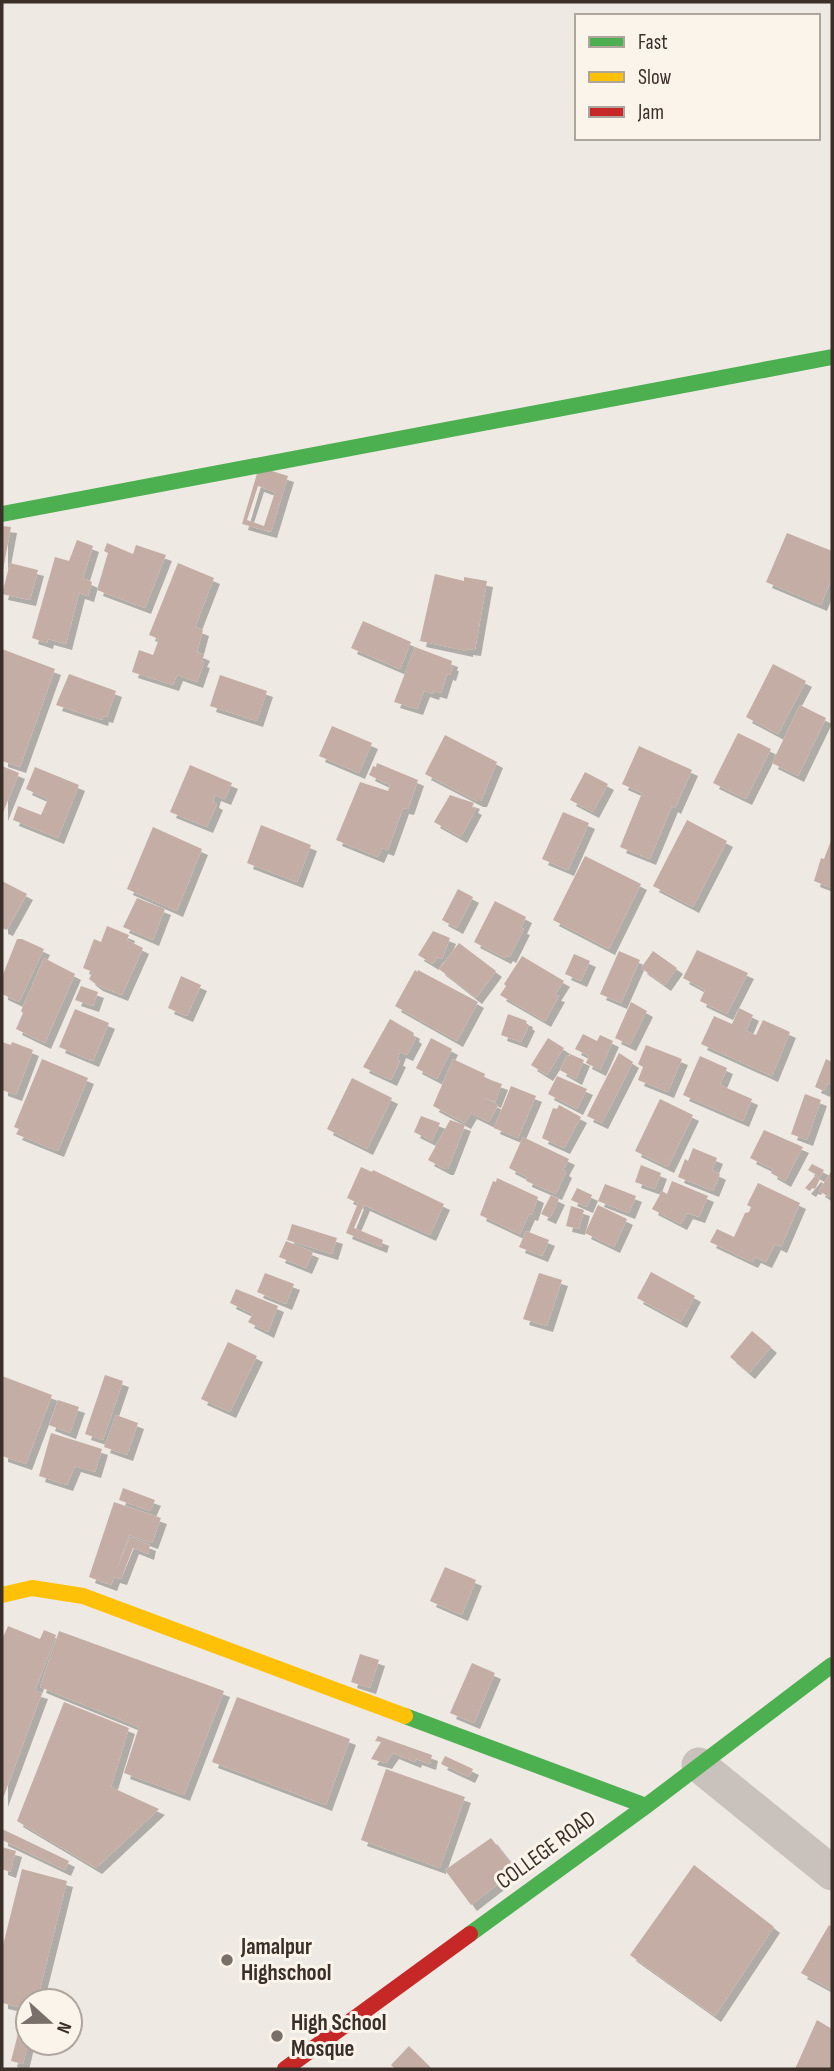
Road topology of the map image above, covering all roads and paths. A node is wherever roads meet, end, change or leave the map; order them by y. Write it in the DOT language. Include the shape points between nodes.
graph roads {
  1 [pos="832,357"];
  2 [pos="2,514"];
  3 [pos="2,1595"];
  4 [pos="832,1665"];
  5 [pos="699,1766"];
  6 [pos="646,1806"];
  7 [pos="832,1873"];
  8 [pos="285,2069"];
  1 -- 2 [label="street"];
  3 -- 6 [label="street" via="32,1588 83,1596"];
  4 -- 5 [label="street, COLLEGE ROAD"];
  5 -- 6 [label="street, COLLEGE ROAD"];
  5 -- 7 [label="street"];
  6 -- 8 [label="street, COLLEGE ROAD"];
}
